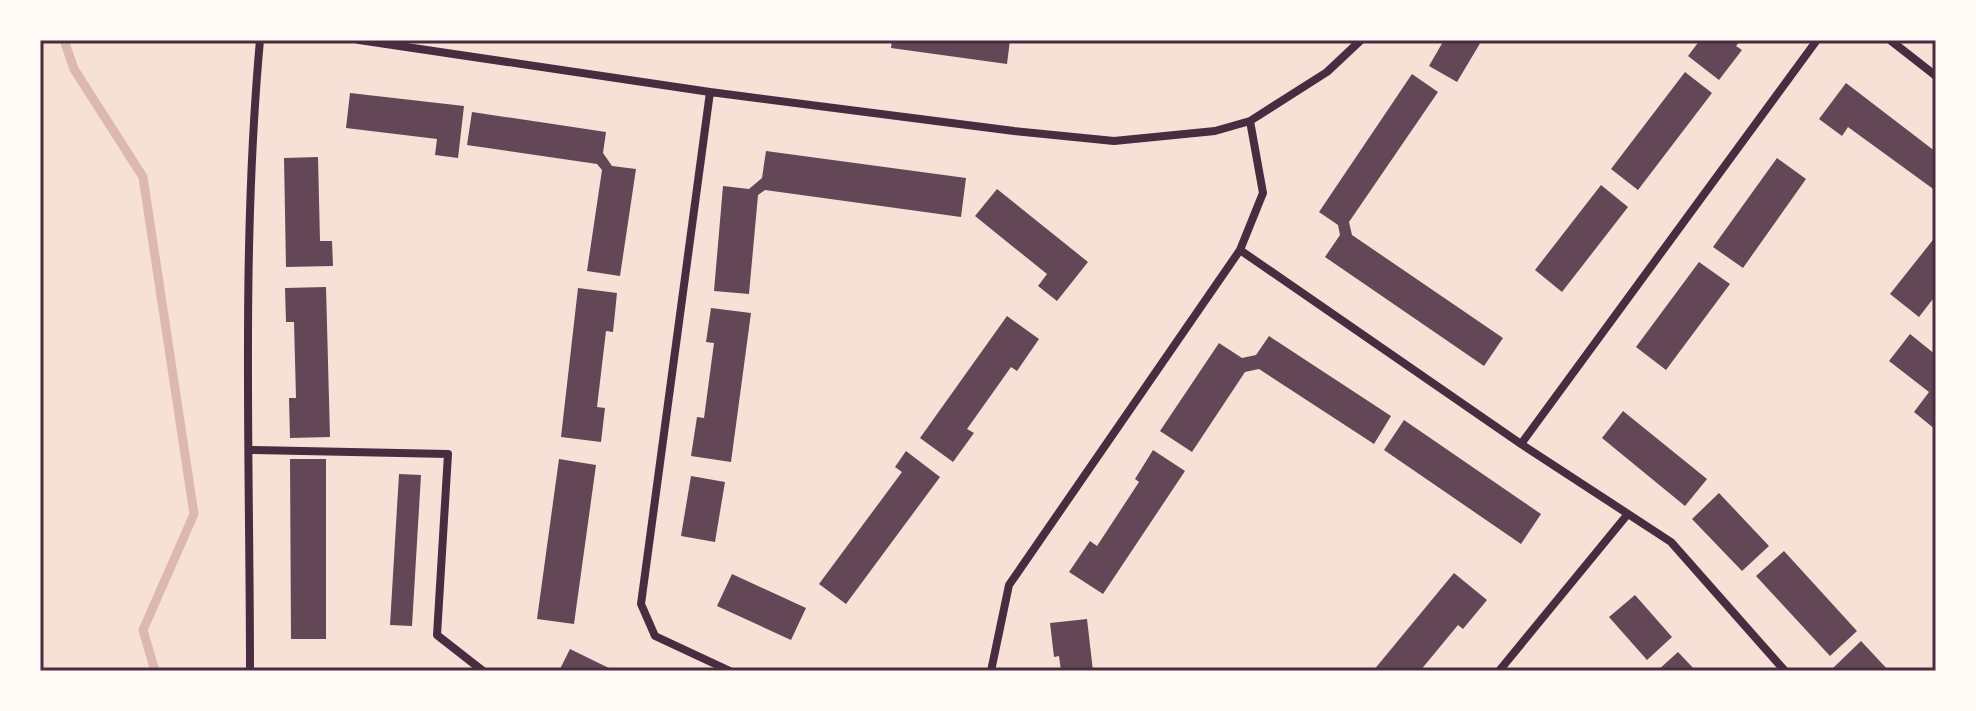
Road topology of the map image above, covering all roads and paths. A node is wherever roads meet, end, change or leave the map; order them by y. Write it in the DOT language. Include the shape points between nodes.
graph roads {
  1 [pos="260,40"];
  2 [pos="359,40"];
  3 [pos="1361,40"];
  4 [pos="1817,40"];
  5 [pos="1890,40"];
  6 [pos="1936,76"];
  7 [pos="710,92"];
  8 [pos="1250,121"];
  9 [pos="1240,250"];
  10 [pos="1521,444"];
  11 [pos="250,450"];
  12 [pos="1627,515"];
  13 [pos="250,671"];
  14 [pos="483,671"];
  15 [pos="730,671"];
  16 [pos="991,671"];
  17 [pos="1499,671"];
  18 [pos="1785,671"];
  1 -- 11 [label="street" via="251,137"];
  2 -- 7 [label="street"];
  3 -- 8 [label="street" via="1327,72"];
  4 -- 10 [label="street"];
  5 -- 6 [label="street"];
  7 -- 8 [label="street" via="1114,141 1215,131"];
  7 -- 15 [label="street" via="641,604 655,636"];
  8 -- 9 [label="street" via="1263,193"];
  9 -- 10 [label="street"];
  9 -- 16 [label="street" via="1009,585"];
  10 -- 12 [label="street"];
  11 -- 13 [label="street"];
  11 -- 14 [label="street" via="448,454 437,635"];
  12 -- 17 [label="street"];
  12 -- 18 [label="street" via="1671,542"];
}
